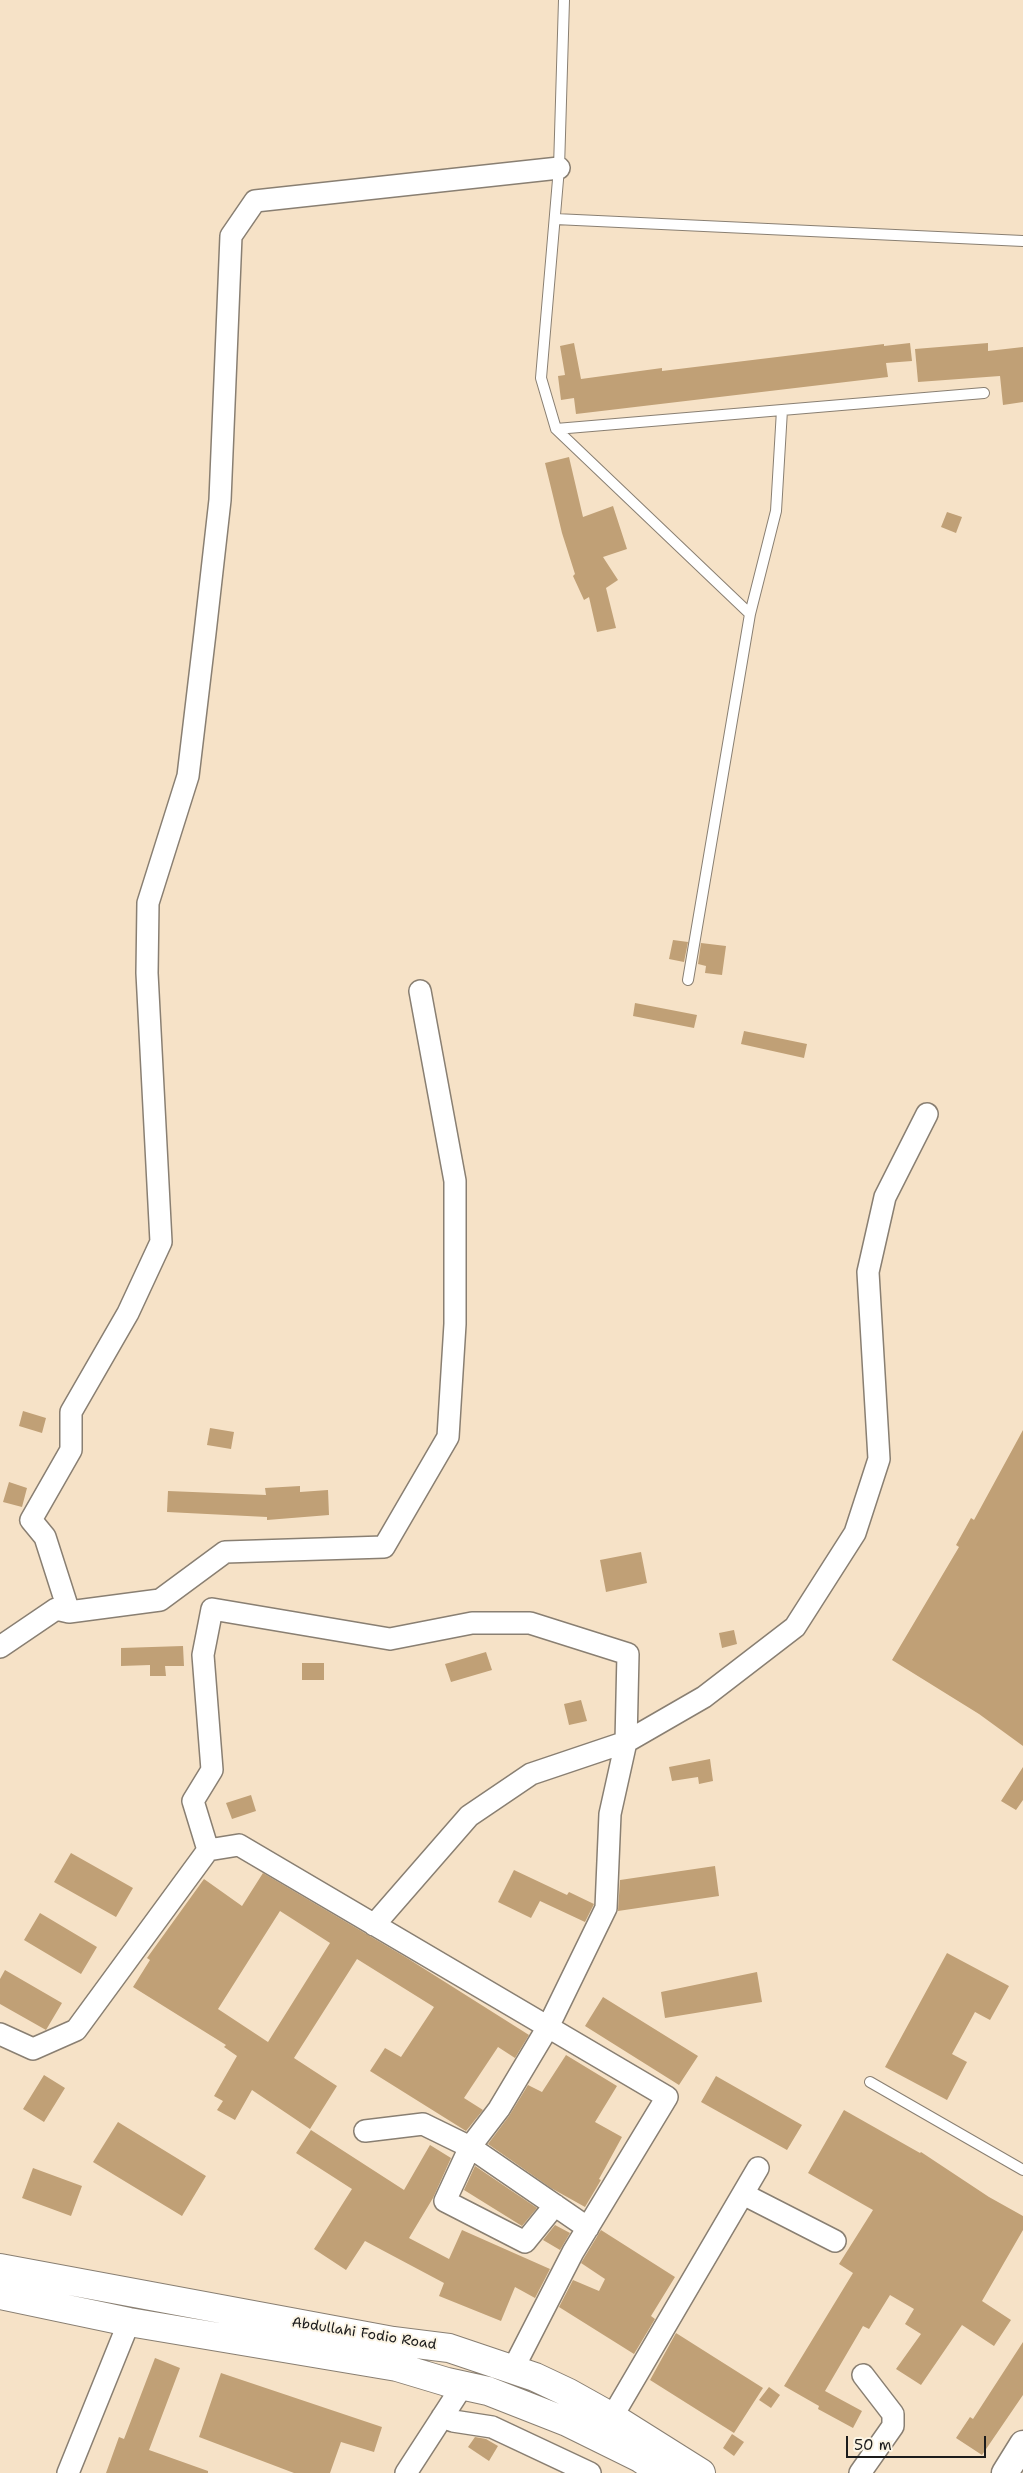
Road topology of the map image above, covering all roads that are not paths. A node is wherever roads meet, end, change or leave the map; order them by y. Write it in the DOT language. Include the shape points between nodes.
graph roads {
  1 [pos="564,0"];
  2 [pos="559,168"];
  3 [pos="555,219"];
  4 [pos="1023,241"];
  5 [pos="984,393"];
  6 [pos="782,410"];
  7 [pos="556,429"];
  8 [pos="750,614"];
  9 [pos="688,980"];
  10 [pos="420,991"];
  11 [pos="927,1114"];
  12 [pos="69,1612"];
  13 [pos="0,1647"];
  14 [pos="626,1742"];
  15 [pos="208,1850"];
  16 [pos="374,1925"];
  17 [pos="548,2027"];
  18 [pos="0,2034"];
  19 [pos="870,2082"];
  20 [pos="365,2131"];
  21 [pos="470,2147"];
  22 [pos="758,2168"];
  23 [pos="1023,2170"];
  24 [pos="743,2194"];
  25 [pos="555,2205"];
  26 [pos="588,2228"];
  27 [pos="835,2240"];
  28 [pos="0,2268"];
  29 [pos="0,2295"];
  30 [pos="129,2322"];
  31 [pos="513,2370"];
  32 [pos="863,2376"];
  33 [pos="463,2385"];
  34 [pos="442,2417"];
  35 [pos="612,2417"];
  36 [pos="1023,2444"];
  37 [pos="68,2473"];
  38 [pos="406,2473"];
  39 [pos="590,2473"];
  40 [pos="662,2473"];
  41 [pos="701,2473"];
  42 [pos="860,2473"];
  43 [pos="1005,2473"];
  1 -- 2 [label="lane"];
  2 -- 3 [label="lane"];
  2 -- 12 [label="street" via="255,201 231,236 220,500 188,776 148,903 147,973 161,1242 128,1313 71,1412 71,1450 31,1520 44,1537"];
  3 -- 4 [label="lane"];
  3 -- 7 [label="lane" via="541,378"];
  5 -- 6 [label="lane"];
  6 -- 7 [label="lane"];
  6 -- 8 [label="lane" via="776,511"];
  7 -- 8 [label="lane"];
  8 -- 9 [label="lane"];
  10 -- 12 [label="street" via="455,1181 455,1324 448,1437 384,1547 225,1552 160,1600"];
  11 -- 14 [label="street" via="885,1197 868,1272 879,1459 855,1533 795,1627 704,1697"];
  12 -- 13 [label="street" via="56,1610"];
  14 -- 15 [label="street" via="628,1654 530,1623 472,1623 390,1639 212,1609 203,1655 212,1770 193,1801"];
  14 -- 16 [label="street" via="531,1774 469,1816"];
  14 -- 17 [label="street" via="610,1814 606,1908"];
  15 -- 16 [label="street" via="239,1845"];
  15 -- 18 [label="street" via="76,2030 33,2048"];
  16 -- 17 [label="street"];
  17 -- 21 [label="street" via="499,2109"];
  17 -- 26 [label="street" via="667,2097"];
  19 -- 23 [label="lane"];
  20 -- 21 [label="street" via="423,2124"];
  21 -- 25 [label="street"];
  21 -- 25 [label="street" via="445,2201 524,2242"];
  22 -- 24 [label="street"];
  24 -- 27 [label="street"];
  24 -- 35 [label="street"];
  25 -- 26 [label="street"];
  26 -- 31 [label="street"];
  28 -- 31 [label="main road, Abdullahi Fodio Road" via="393,2341 449,2348"];
  29 -- 30 [label="main road, Abdullahi Fodio Road"];
  30 -- 33 [label="main road, Abdullahi Fodio Road" via="397,2367"];
  30 -- 37 [label="street"];
  31 -- 35 [label="main road, Abdullahi Fodio Road" via="569,2393"];
  32 -- 42 [label="street" via="893,2414 893,2426"];
  33 -- 34 [label="street"];
  33 -- 40 [label="main road, Abdullahi Fodio Road" via="488,2391 566,2422 640,2458"];
  34 -- 38 [label="street"];
  34 -- 39 [label="street" via="492,2427"];
  35 -- 41 [label="main road, Abdullahi Fodio Road"];
  36 -- 43 [label="street"];
}
